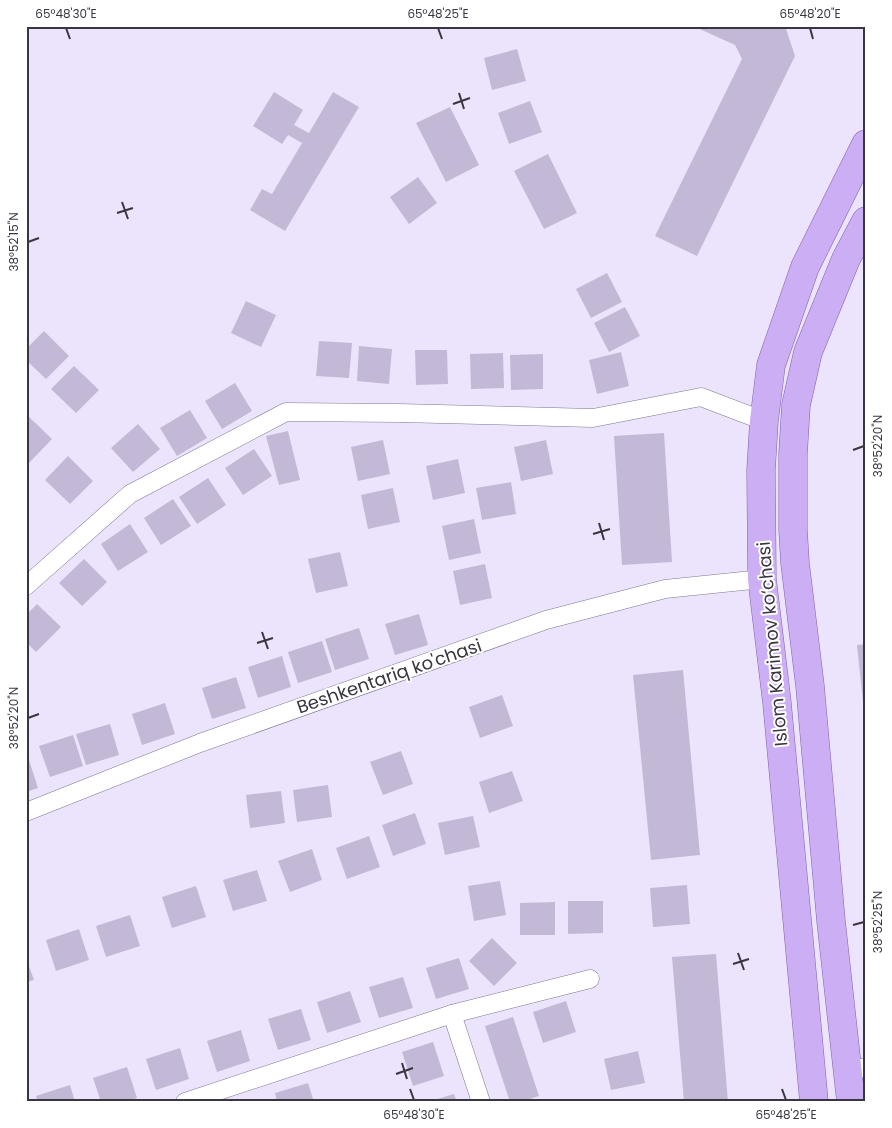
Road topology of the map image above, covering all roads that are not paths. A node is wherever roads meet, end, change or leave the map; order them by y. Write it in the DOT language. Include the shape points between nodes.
graph roads {
  1 [pos="866,144"];
  2 [pos="866,222"];
  3 [pos="764,421"];
  4 [pos="762,579"];
  5 [pos="26,586"];
  6 [pos="26,812"];
  7 [pos="590,979"];
  8 [pos="452,1014"];
  9 [pos="857,1069"];
  10 [pos="185,1102"];
  11 [pos="481,1102"];
  12 [pos="814,1102"];
  13 [pos="852,1102"];
  1 -- 3 [label="main road, Islom Karimov ko‘chasi" via="805,267 771,365"];
  2 -- 9 [label="main road, Islom Karimov ko‘chasi" via="846,260 808,352 796,405 793,454 794,563 810,686 831,921"];
  3 -- 4 [label="main road, Islom Karimov ko‘chasi"];
  3 -- 5 [label="street" via="700,397 593,418 286,412 130,494"];
  4 -- 6 [label="street, Beshkentariq ko'chasi" via="665,588 546,620 200,742"];
  4 -- 12 [label="main road, Islom Karimov ko‘chasi" via="777,702"];
  7 -- 8 [label="street"];
  8 -- 10 [label="street"];
  8 -- 11 [label="street"];
  9 -- 13 [label="main road, Islom Karimov ko‘chasi"];
}
